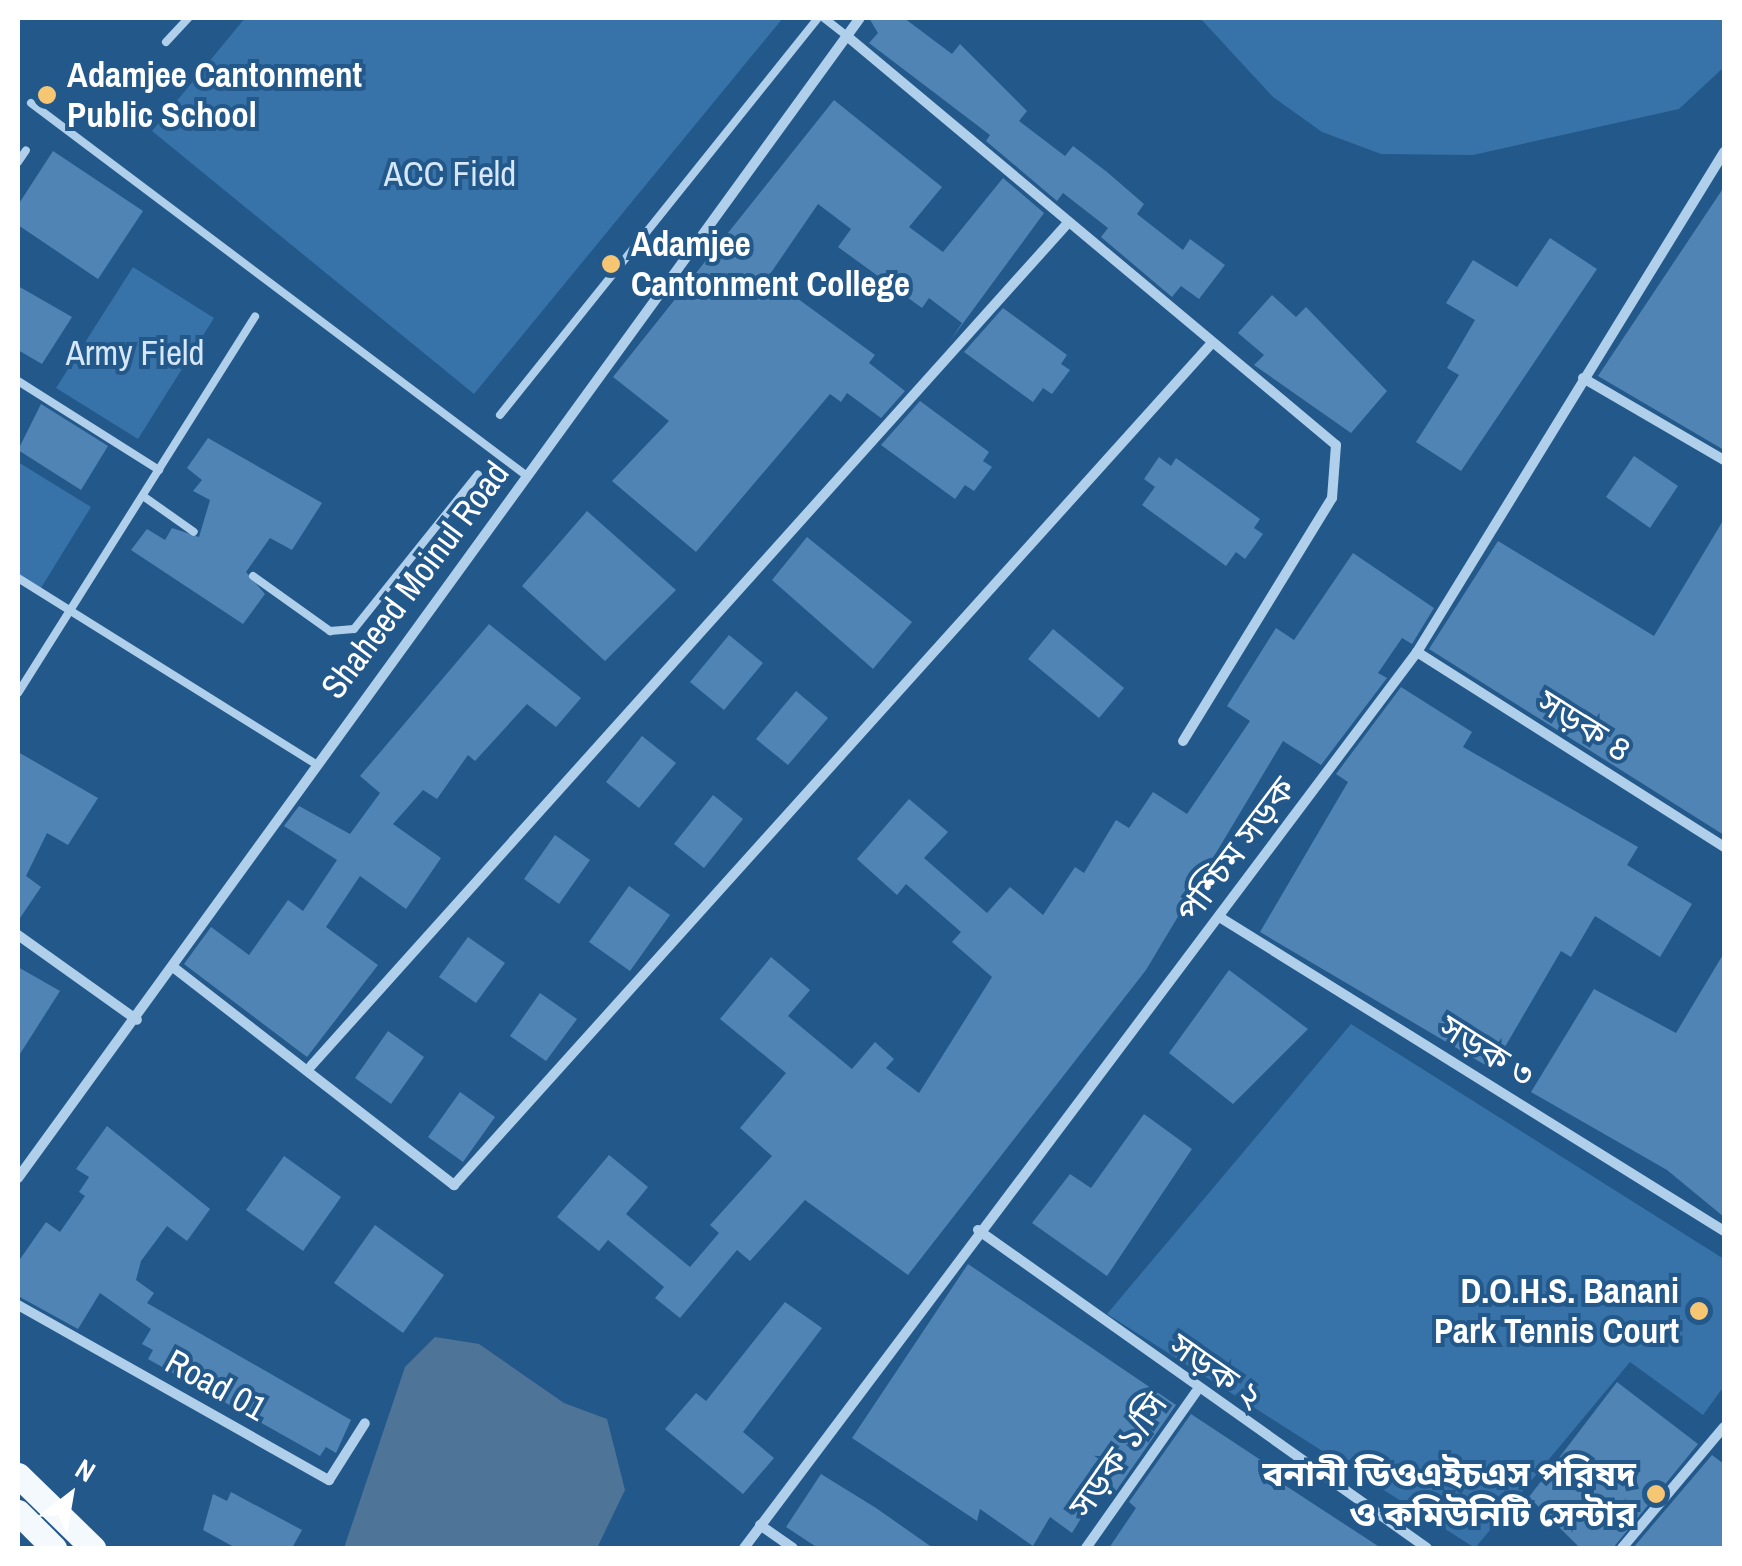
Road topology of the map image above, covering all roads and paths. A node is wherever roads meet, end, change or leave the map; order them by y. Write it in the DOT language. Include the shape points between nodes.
graph roads {
  1 [pos="188,18"];
  2 [pos="821,18"];
  3 [pos="860,18"];
  4 [pos="848,37"];
  5 [pos="166,42"];
  6 [pos="31,103"];
  7 [pos="26,150"];
  8 [pos="1724,152"];
  9 [pos="18,162"];
  10 [pos="1068,223"];
  11 [pos="255,316"];
  12 [pos="1210,345"];
  13 [pos="1583,378"];
  14 [pos="18,381"];
  15 [pos="500,415"];
  16 [pos="1724,460"];
  17 [pos="159,470"];
  18 [pos="478,474"];
  19 [pos="527,476"];
  20 [pos="142,496"];
  21 [pos="194,532"];
  22 [pos="253,576"];
  23 [pos="18,578"];
  24 [pos="70,610"];
  25 [pos="1417,652"];
  26 [pos="18,693"];
  27 [pos="1183,741"];
  28 [pos="314,763"];
  29 [pos="1724,847"];
  30 [pos="1221,918"];
  31 [pos="18,936"];
  32 [pos="172,967"];
  33 [pos="137,1020"];
  34 [pos="311,1066"];
  35 [pos="18,1178"];
  36 [pos="978,1230"];
  37 [pos="1724,1230"];
  38 [pos="18,1304"];
  39 [pos="1196,1392"];
  40 [pos="365,1423"];
  41 [pos="1724,1427"];
  42 [pos="18,1475"];
  43 [pos="18,1512"];
  44 [pos="760,1525"];
  45 [pos="54,1548"];
  46 [pos="93,1548"];
  47 [pos="744,1548"];
  48 [pos="793,1548"];
  49 [pos="1086,1548"];
  50 [pos="1427,1548"];
  51 [pos="1622,1548"];
  1 -- 5 [label="lane"];
  2 -- 4 [label="lane"];
  2 -- 15 [label="lane"];
  3 -- 4 [label="street, Shaheed Moinul Road"];
  4 -- 10 [label="street"];
  4 -- 19 [label="street, Shaheed Moinul Road"];
  6 -- 19 [label="lane"];
  7 -- 9 [label="lane"];
  8 -- 13 [label="street, পশ্চিম সড়ক"];
  10 -- 12 [label="street"];
  10 -- 34 [label="street"];
  11 -- 17 [label="lane"];
  12 -- 27 [label="street" via="1336,445 1340,472 1332,498"];
  12 -- 34 [label="street" via="454,1184"];
  13 -- 16 [label="street"];
  13 -- 25 [label="street, পশ্চিম সড়ক"];
  14 -- 17 [label="lane"];
  17 -- 20 [label="lane"];
  18 -- 22 [label="lane" via="354,629 330,632"];
  19 -- 28 [label="street, Shaheed Moinul Road"];
  20 -- 21 [label="lane"];
  20 -- 24 [label="lane"];
  23 -- 24 [label="lane"];
  24 -- 26 [label="lane"];
  24 -- 28 [label="lane"];
  25 -- 29 [label="street, সড়ক ৪"];
  25 -- 30 [label="street, পশ্চিম সড়ক"];
  28 -- 32 [label="street, Shaheed Moinul Road"];
  30 -- 36 [label="street, পশ্চিম সড়ক"];
  30 -- 37 [label="street, সড়ক ৩"];
  31 -- 33 [label="street"];
  32 -- 33 [label="street, Shaheed Moinul Road"];
  32 -- 34 [label="street"];
  33 -- 35 [label="street, Shaheed Moinul Road"];
  36 -- 39 [label="street, সড়ক ২"];
  36 -- 44 [label="street, পশ্চিম সড়ক"];
  38 -- 40 [label="street, Road 01" via="329,1480"];
  39 -- 49 [label="street, সড়ক ১/সি"];
  39 -- 50 [label="street, সড়ক ২"];
  41 -- 51 [label="street"];
  42 -- 46 [label="main road"];
  43 -- 45 [label="main road"];
  44 -- 47 [label="street, পশ্চিম সড়ক"];
  44 -- 48 [label="street"];
}
